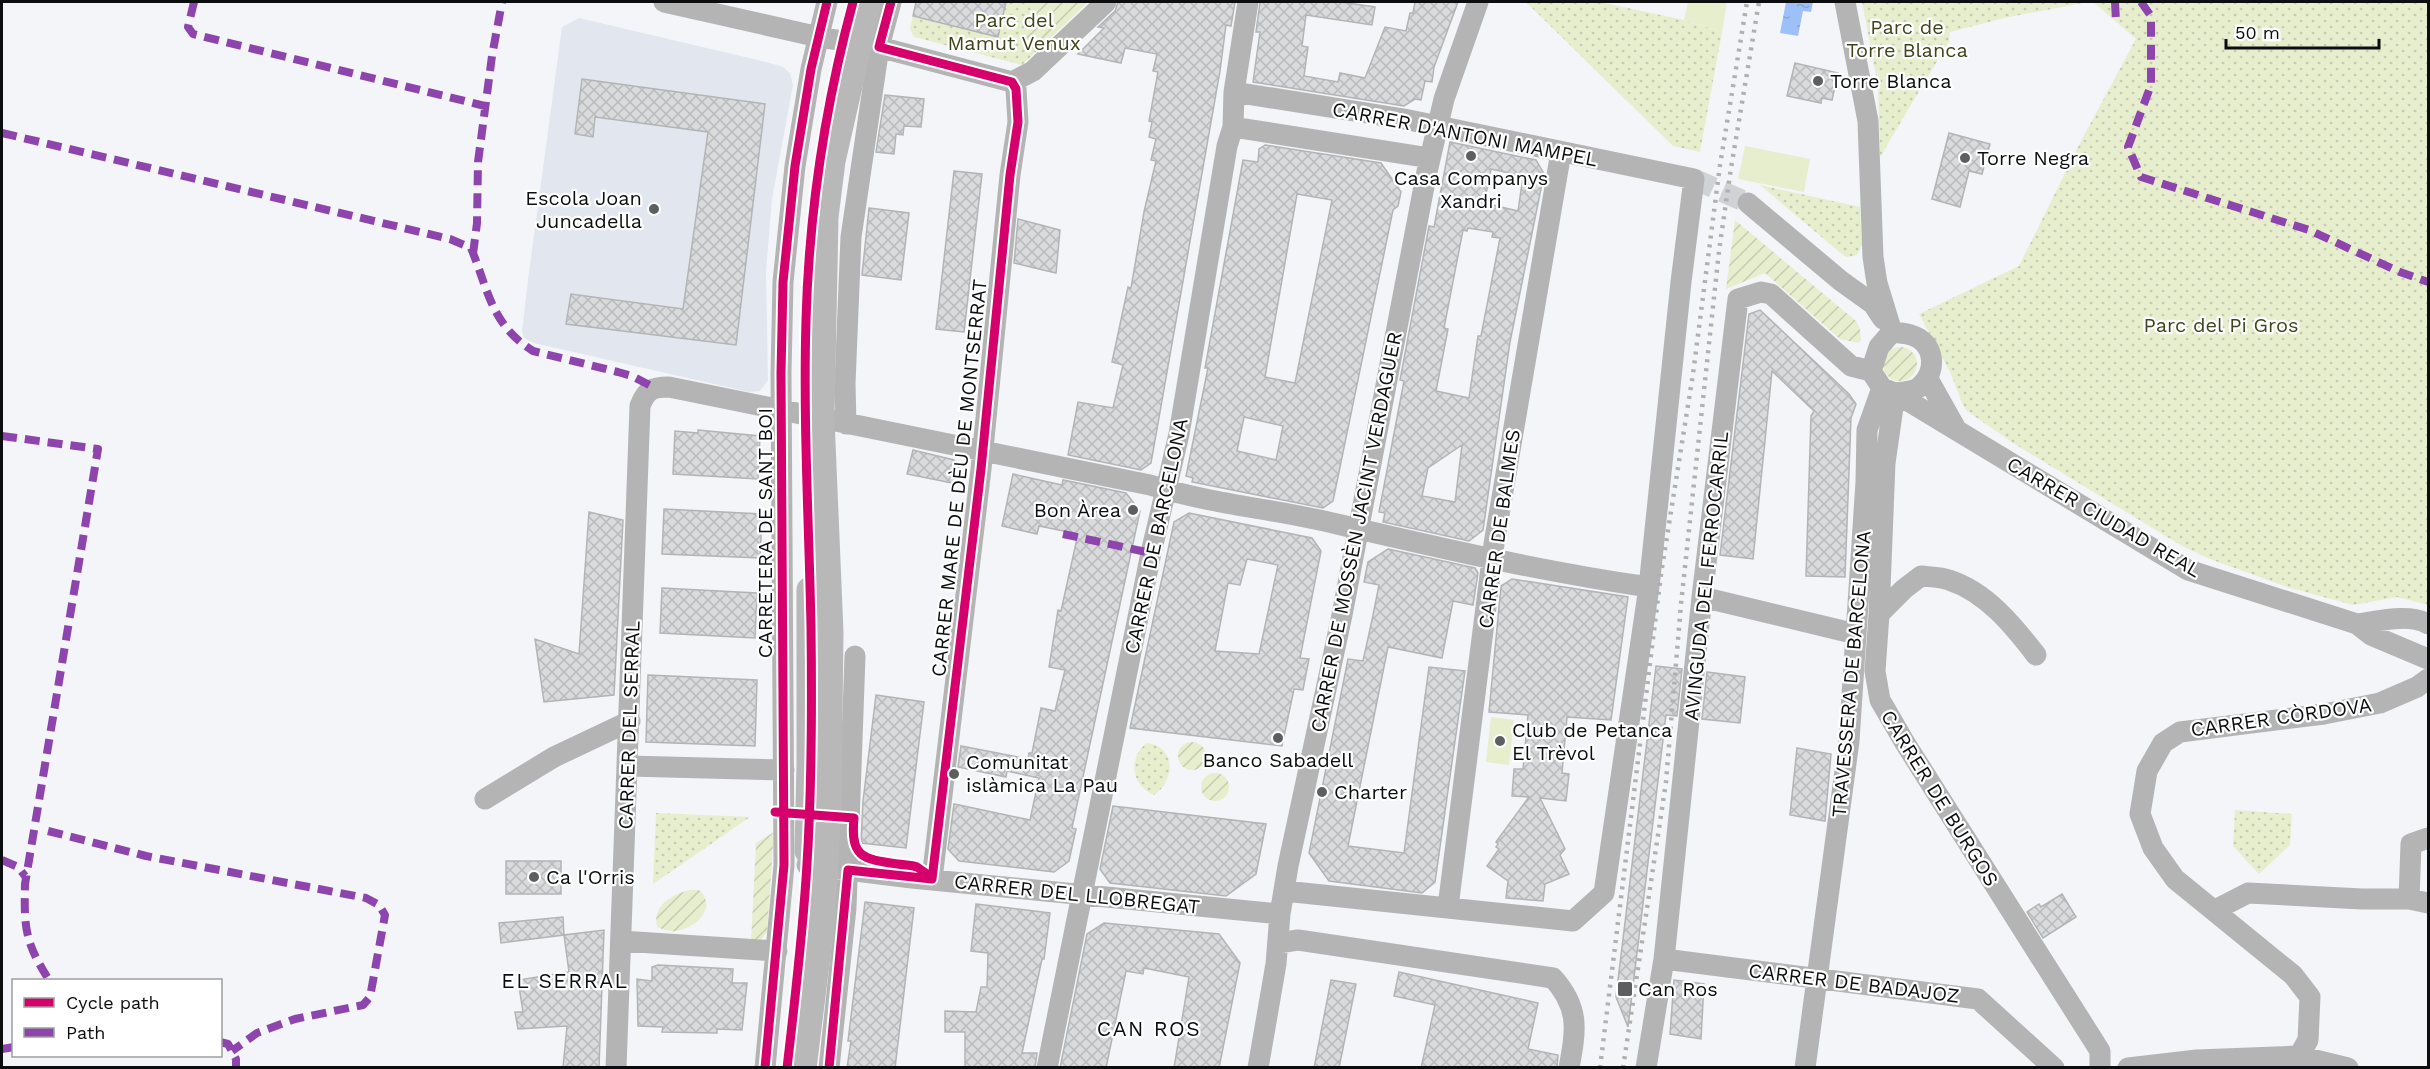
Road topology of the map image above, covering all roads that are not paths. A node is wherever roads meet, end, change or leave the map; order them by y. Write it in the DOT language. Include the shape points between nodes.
graph roads {
  1 [pos="664,2"];
  2 [pos="827,2"];
  3 [pos="853,2"];
  4 [pos="868,2"];
  5 [pos="891,2"];
  6 [pos="1106,2"];
  7 [pos="1248,2"];
  8 [pos="1478,2"];
  9 [pos="1845,2"];
  10 [pos="849,42"];
  11 [pos="1012,82"];
  12 [pos="1234,92"];
  13 [pos="1437,125"];
  14 [pos="1233,127"];
  15 [pos="1561,152"];
  16 [pos="1430,158"];
  17 [pos="1748,203"];
  18 [pos="1875,260"];
  19 [pos="1850,288"];
  20 [pos="1913,335"];
  21 [pos="1885,339"];
  22 [pos="1928,379"];
  23 [pos="1882,384"];
  24 [pos="814,418"];
  25 [pos="1958,432"];
  26 [pos="983,451"];
  27 [pos="1166,490"];
  28 [pos="1358,529"];
  29 [pos="1493,559"];
  30 [pos="1649,587"];
  31 [pos="1702,597"];
  32 [pos="1879,614"];
  33 [pos="2357,624"];
  34 [pos="2428,624"];
  35 [pos="1856,634"];
  36 [pos="2036,655"];
  37 [pos="855,657"];
  38 [pos="2428,659"];
  39 [pos="2428,679"];
  40 [pos="630,721"];
  41 [pos="628,766"];
  42 [pos="784,770"];
  43 [pos="485,800"];
  44 [pos="2428,838"];
  45 [pos="826,867"];
  46 [pos="932,879"];
  47 [pos="1284,891"];
  48 [pos="1080,894"];
  49 [pos="2419,901"];
  50 [pos="1448,907"];
  51 [pos="2215,910"];
  52 [pos="1280,914"];
  53 [pos="621,941"];
  54 [pos="1288,942"];
  55 [pos="777,951"];
  56 [pos="1664,959"];
  57 [pos="1819,977"];
  58 [pos="2299,1056"];
  59 [pos="616,1068"];
  60 [pos="765,1068"];
  61 [pos="787,1068"];
  62 [pos="803,1068"];
  63 [pos="829,1068"];
  64 [pos="1047,1068"];
  65 [pos="1258,1068"];
  66 [pos="1569,1068"];
  67 [pos="1647,1068"];
  68 [pos="1804,1068"];
  69 [pos="2054,1068"];
  70 [pos="2100,1068"];
  71 [pos="2128,1068"];
  72 [pos="2348,1068"];
  1 -- 10 [label="street"];
  2 -- 10 [label="street, CARRETERA DE SANT BOI"];
  3 -- 10 [label="main road"];
  4 -- 10 [label="main road"];
  5 -- 10 [label="street, CARRETERA DE SANT BOI"];
  6 -- 11 [label="street" via="1034,71"];
  7 -- 12 [label="street, CARRER DE BARCELONA"];
  8 -- 13 [label="street, CARRER DE MOSSÈN JACINT VERDAGUER"];
  9 -- 18 [label="street" via="1868,121"];
  10 -- 11 [label="street"];
  10 -- 24 [label="main road" via="831,91 810,239 806,322"];
  10 -- 24 [label="street, CARRETERA DE SANT BOI" via="851,237 845,384"];
  11 -- 26 [label="street, CARRER MARE DE DÈU DE MONTSERRAT" via="1018,122 1007,196"];
  12 -- 13 [label="street, CARRER D'ANTONI MAMPEL"];
  12 -- 14 [label="street, CARRER DE BARCELONA"];
  13 -- 15 [label="street, CARRER D'ANTONI MAMPEL"];
  13 -- 16 [label="street, CARRER DE MOSSÈN JACINT VERDAGUER"];
  14 -- 16 [label="street, CARRER D'ANTONI MAMPEL"];
  14 -- 27 [label="street, CARRER DE BARCELONA"];
  15 -- 29 [label="street, CARRER DE BALMES"];
  15 -- 30 [label="street, CARRER D'ANTONI MAMPEL" via="1694,179"];
  16 -- 28 [label="street, CARRER DE MOSSÈN JACINT VERDAGUER"];
  17 -- 19 [label="street"];
  18 -- 19 [label="street"];
  18 -- 20 [label="street" via="1900,318"];
  18 -- 21 [label="street"];
  19 -- 21 [label="street" via="1873,304"];
  20 -- 21 [label="street"];
  20 -- 22 [label="street" via="1927,345 1931,354"];
  21 -- 23 [label="street"];
  22 -- 23 [label="street" via="1917,389"];
  22 -- 25 [label="street, CARRER CIUDAD REAL"];
  23 -- 25 [label="street, CARRER CIUDAD REAL"];
  23 -- 31 [label="street, AVINGUDA DEL FERROCARRIL" via="1851,366 1771,294 1761,292 1738,299"];
  23 -- 32 [label="street, CARRER DE BURGOS" via="1885,463"];
  23 -- 35 [label="street, TRAVESSERA DE BARCELONA" via="1867,430"];
  24 -- 26 [label="street"];
  24 -- 40 [label="street, CARRER DEL SERRAL" via="669,387 653,387 645,394 640,406"];
  24 -- 42 [label="street, CARRETERA DE SANT BOI"];
  24 -- 45 [label="main road" via="810,766"];
  25 -- 33 [label="street, CARRER CIUDAD REAL" via="2188,570"];
  26 -- 27 [label="street"];
  26 -- 46 [label="street, CARRER MARE DE DÈU DE MONTSERRAT"];
  27 -- 28 [label="street"];
  27 -- 48 [label="street, CARRER DE BARCELONA"];
  28 -- 29 [label="street"];
  28 -- 47 [label="street, CARRER DE MOSSÈN JACINT VERDAGUER"];
  29 -- 30 [label="street"];
  29 -- 50 [label="street, CARRER DE BALMES"];
  30 -- 50 [label="street" via="1604,893 1573,921"];
  31 -- 35 [label="street"];
  31 -- 56 [label="street, AVINGUDA DEL FERROCARRIL"];
  32 -- 36 [label="street" via="1921,576 1948,579 1982,597 2014,626"];
  32 -- 70 [label="street, CARRER DE BURGOS" via="1875,671 1884,710 2100,1051"];
  33 -- 34 [label="street, CARRER CIUDAD REAL" via="2403,619"];
  33 -- 38 [label="street, CARRER CIUDAD REAL" via="2371,636"];
  35 -- 57 [label="street, TRAVESSERA DE BARCELONA" via="1850,741"];
  37 -- 45 [label="street"];
  39 -- 51 [label="street, CARRER CÒRDOVA" via="2380,703 2180,732 2163,743 2147,771 2140,814 2153,848 2175,879"];
  40 -- 41 [label="street, CARRER DEL SERRAL"];
  40 -- 43 [label="street" via="554,757"];
  41 -- 42 [label="street"];
  41 -- 53 [label="street, CARRER DEL SERRAL"];
  42 -- 55 [label="street, CARRETERA DE SANT BOI" via="784,865"];
  44 -- 49 [label="street" via="2411,844"];
  45 -- 46 [label="street, CARRER DEL LLOBREGAT"];
  45 -- 61 [label="main road"];
  45 -- 62 [label="main road"];
  45 -- 63 [label="street" via="846,908"];
  46 -- 48 [label="street, CARRER DEL LLOBREGAT"];
  47 -- 50 [label="street"];
  47 -- 52 [label="street, CARRER DE MOSSÈN JACINT VERDAGUER"];
  48 -- 52 [label="street, CARRER DEL LLOBREGAT"];
  48 -- 64 [label="street, CARRER DE BARCELONA"];
  49 -- 51 [label="street" via="2248,893"];
  51 -- 58 [label="street, CARRER CÒRDOVA" via="2293,975 2310,998 2308,1040"];
  52 -- 54 [label="street, CARRER DE MOSSÈN JACINT VERDAGUER"];
  53 -- 55 [label="street"];
  53 -- 59 [label="street, CARRER DEL SERRAL"];
  54 -- 65 [label="street, CARRER DE MOSSÈN JACINT VERDAGUER"];
  54 -- 66 [label="street" via="1553,978 1566,993 1575,1022"];
  55 -- 60 [label="street, CARRETERA DE SANT BOI"];
  56 -- 57 [label="street, CARRER DE BADAJOZ"];
  56 -- 67 [label="street, AVINGUDA DEL FERROCARRIL"];
  57 -- 68 [label="street, TRAVESSERA DE BARCELONA"];
  57 -- 69 [label="street, CARRER DE BADAJOZ" via="1978,999"];
  58 -- 71 [label="street" via="2197,1060"];
  58 -- 72 [label="street"];
}
